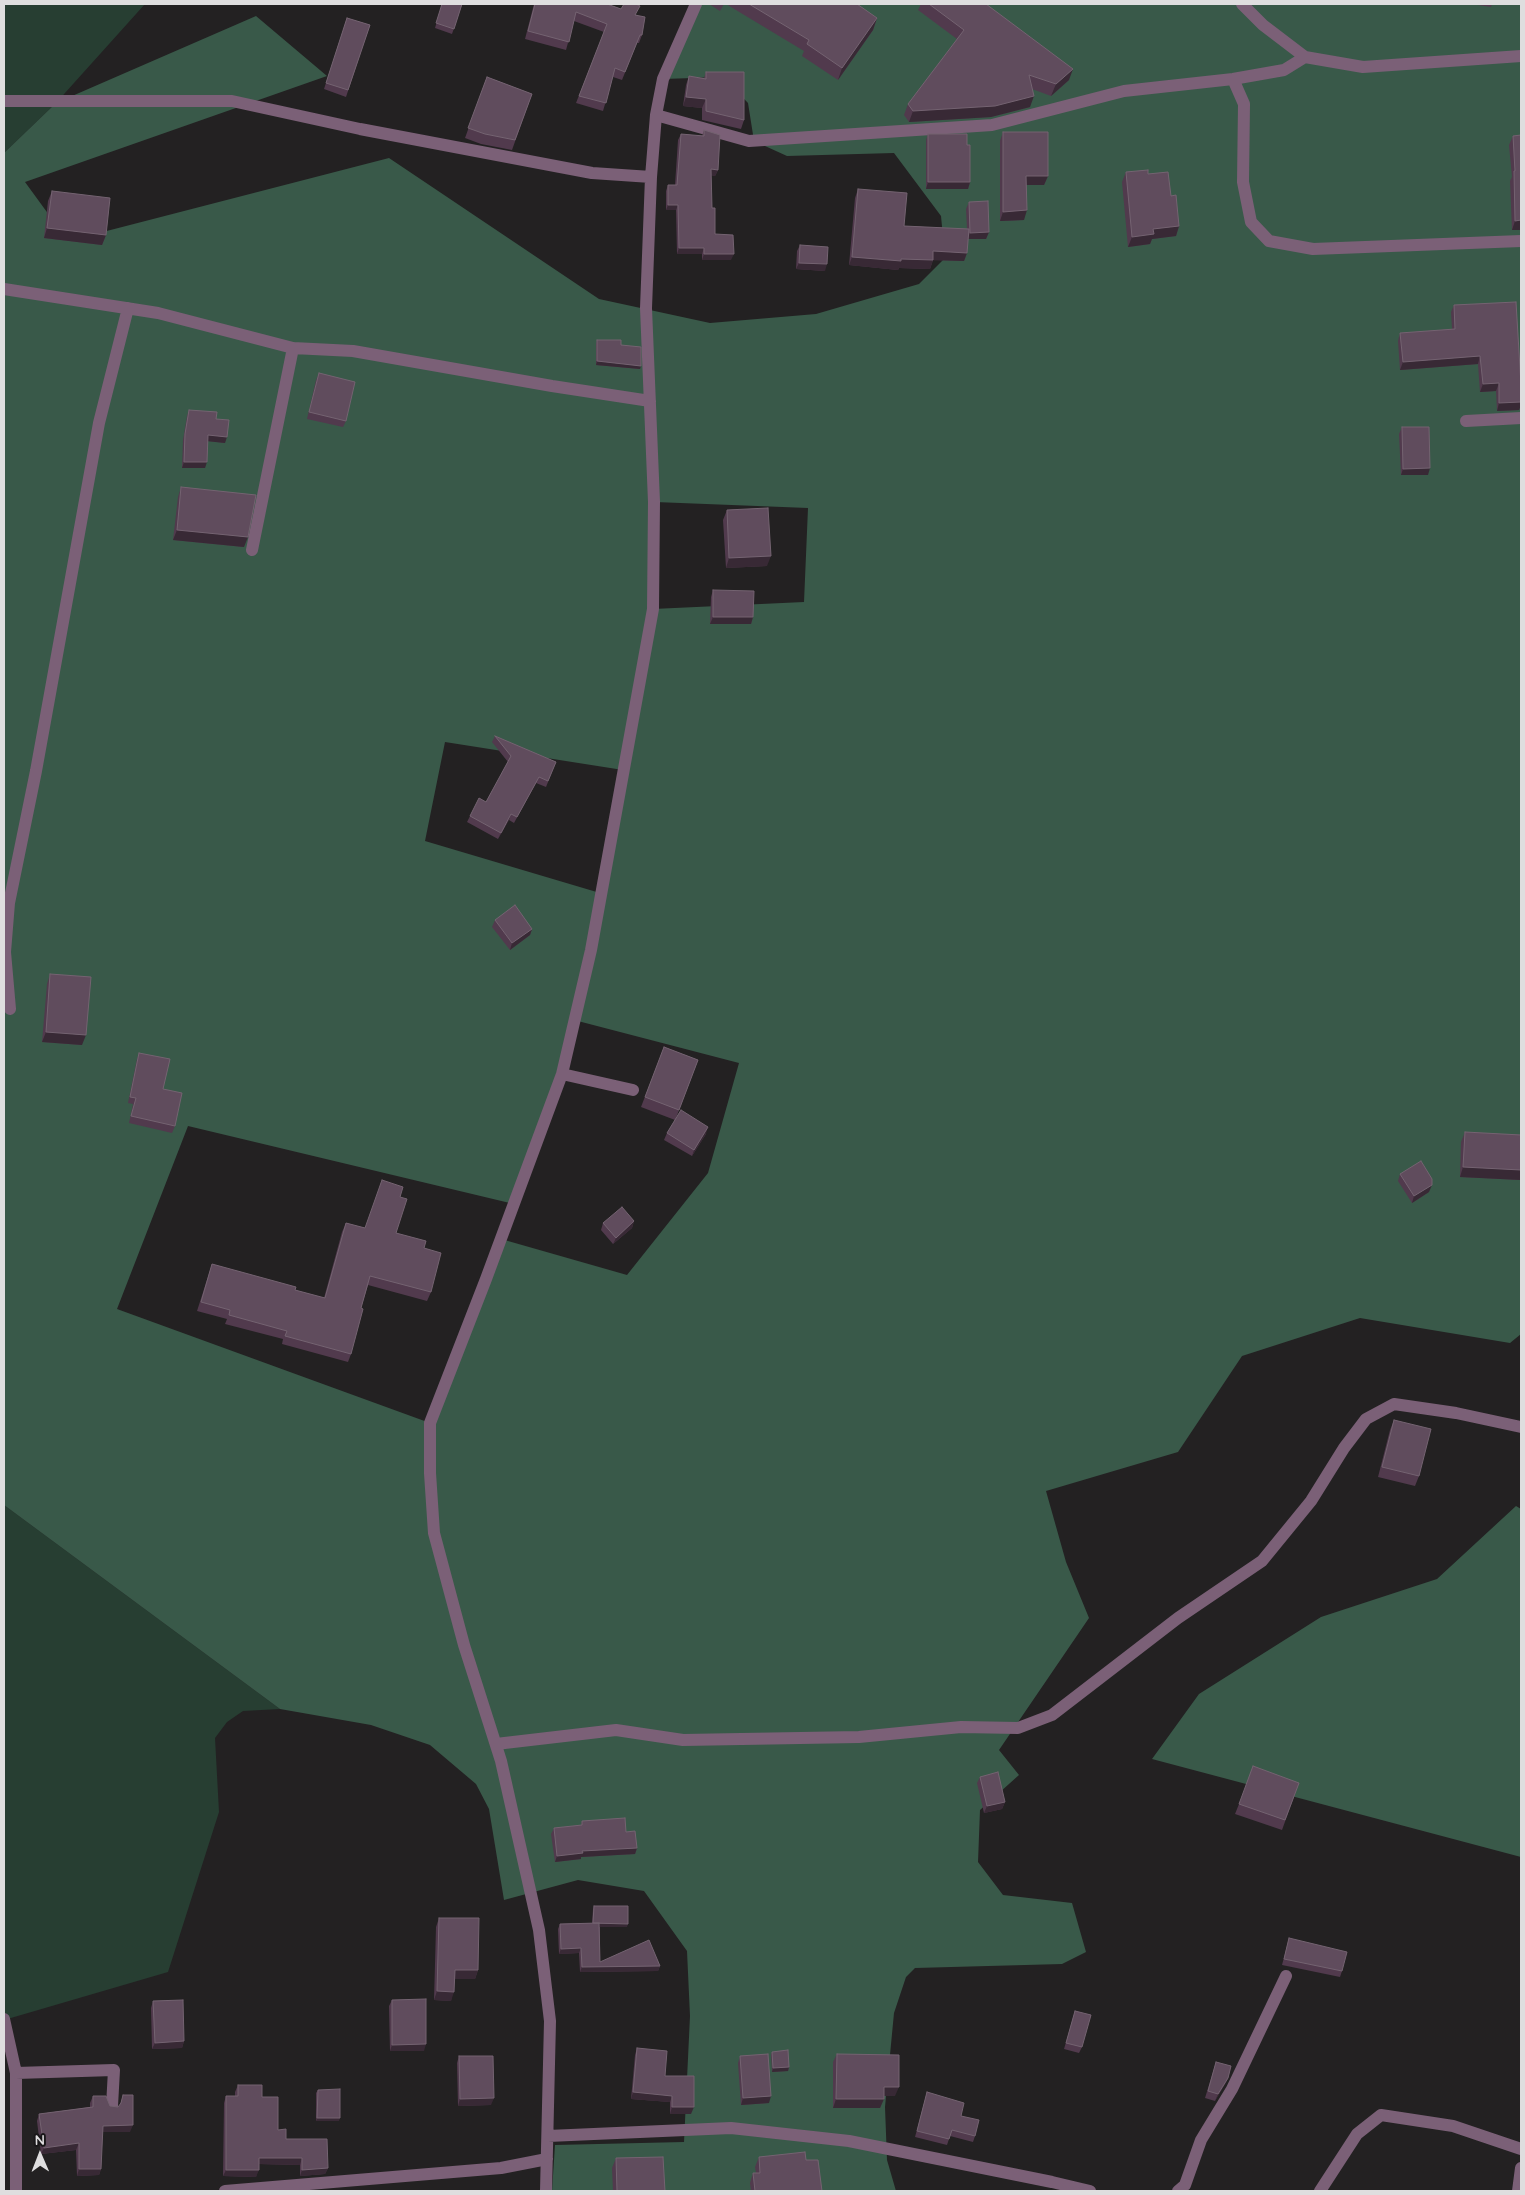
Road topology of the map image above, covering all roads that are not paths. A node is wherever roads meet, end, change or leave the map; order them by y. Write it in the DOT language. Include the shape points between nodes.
graph roads {
  1 [pos="696,4"];
  2 [pos="1242,4"];
  3 [pos="1521,56"];
  4 [pos="1305,58"];
  5 [pos="1233,78"];
  6 [pos="4,101"];
  7 [pos="656,115"];
  8 [pos="651,177"];
  9 [pos="1521,241"];
  10 [pos="4,289"];
  11 [pos="128,308"];
  12 [pos="293,348"];
  13 [pos="650,401"];
  14 [pos="1521,418"];
  15 [pos="1466,421"];
  16 [pos="252,550"];
  17 [pos="10,1009"];
  18 [pos="562,1074"];
  19 [pos="633,1090"];
  20 [pos="1521,1427"];
  21 [pos="496,1744"];
  22 [pos="1286,1976"];
  23 [pos="4,2019"];
  24 [pos="16,2073"];
  25 [pos="112,2106"];
  26 [pos="548,2136"];
  27 [pos="1521,2149"];
  28 [pos="547,2159"];
  29 [pos="1521,2168"];
  30 [pos="16,2191"];
  31 [pos="225,2191"];
  32 [pos="546,2191"];
  33 [pos="1090,2191"];
  34 [pos="1178,2191"];
  35 [pos="1320,2191"];
  36 [pos="1518,2191"];
  1 -- 7 [label="street" via="663,79"];
  2 -- 4 [label="street"];
  3 -- 4 [label="street" via="1363,67"];
  4 -- 5 [label="street" via="1284,70"];
  5 -- 7 [label="street" via="1124,90 992,125 749,141"];
  5 -- 9 [label="street" via="1244,104 1243,182 1251,222 1269,241 1313,249"];
  6 -- 8 [label="street" via="232,101 592,173"];
  7 -- 8 [label="street"];
  8 -- 13 [label="street" via="646,308"];
  10 -- 11 [label="street"];
  11 -- 12 [label="street"];
  11 -- 17 [label="street" via="99,423 10,903 5,952"];
  12 -- 13 [label="street" via="353,351"];
  12 -- 16 [label="street"];
  13 -- 18 [label="street" via="654,502 652,609 591,950"];
  14 -- 15 [label="street"];
  18 -- 19 [label="street"];
  18 -- 21 [label="street" via="430,1423 434,1533 464,1645"];
  20 -- 21 [label="street" via="1394,1404 1366,1419 1310,1501 1262,1561 1178,1618 1052,1714 1018,1728 960,1727 860,1737 683,1740 616,1730"];
  21 -- 26 [label="street" via="539,1930 550,2021"];
  22 -- 34 [label="street" via="1232,2089 1201,2140 1185,2185"];
  23 -- 24 [label="street"];
  24 -- 25 [label="street" via="114,2070"];
  24 -- 30 [label="street"];
  26 -- 28 [label="street"];
  26 -- 33 [label="street" via="740,2129 849,2141"];
  27 -- 35 [label="street" via="1453,2126 1381,2115 1357,2134"];
  28 -- 31 [label="street" via="501,2168"];
  28 -- 32 [label="street"];
  29 -- 36 [label="street"];
}
